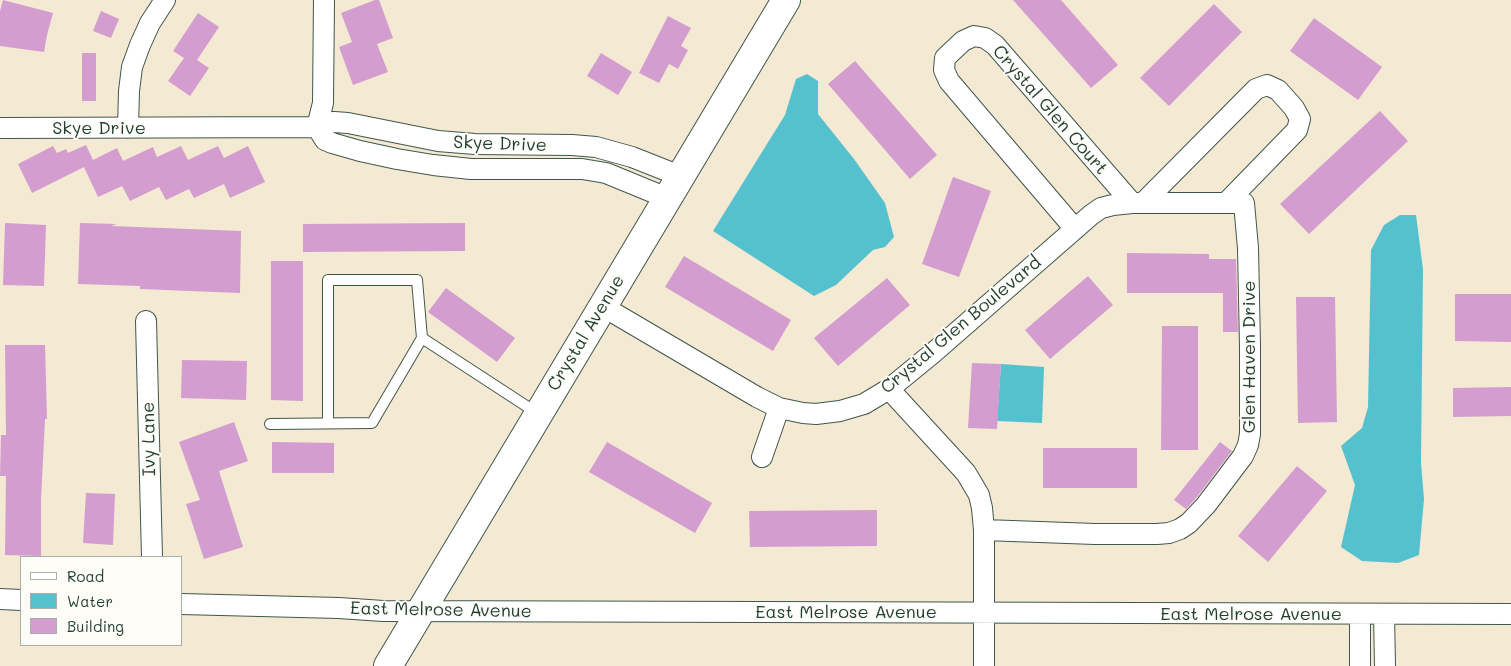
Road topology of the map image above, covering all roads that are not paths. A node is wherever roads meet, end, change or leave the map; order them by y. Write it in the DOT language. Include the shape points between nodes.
graph roads {
  1 [pos="165,0"];
  2 [pos="324,0"];
  3 [pos="786,0"];
  4 [pos="317,127"];
  5 [pos="0,128"];
  6 [pos="128,128"];
  7 [pos="493,144"];
  8 [pos="480,169"];
  9 [pos="674,187"];
  10 [pos="1138,203"];
  11 [pos="1235,203"];
  12 [pos="1074,230"];
  13 [pos="602,306"];
  14 [pos="146,320"];
  15 [pos="422,338"];
  16 [pos="889,389"];
  17 [pos="779,408"];
  18 [pos="538,413"];
  19 [pos="328,423"];
  20 [pos="270,424"];
  21 [pos="762,457"];
  22 [pos="984,530"];
  23 [pos="152,556"];
  24 [pos="0,600"];
  25 [pos="20,600"];
  26 [pos="182,604"];
  27 [pos="420,611"];
  28 [pos="983,613"];
  29 [pos="1360,614"];
  30 [pos="1384,614"];
  31 [pos="1511,614"];
  32 [pos="388,666"];
  33 [pos="984,666"];
  34 [pos="1360,666"];
  35 [pos="1385,666"];
  1 -- 6 [label="street" via="150,23 132,67"];
  2 -- 4 [label="street" via="323,102"];
  3 -- 9 [label="street, Crystal Avenue"];
  4 -- 6 [label="street, Skye Drive"];
  4 -- 7 [label="street, Skye Drive" via="326,123 348,122 438,142"];
  4 -- 8 [label="street, Skye Drive" via="325,140 360,151 434,165"];
  5 -- 6 [label="street, Skye Drive"];
  7 -- 8 [label="street"];
  7 -- 9 [label="street, Skye Drive" via="572,145 632,156"];
  8 -- 9 [label="street, Skye Drive" via="582,169 627,181"];
  9 -- 13 [label="street, Crystal Avenue"];
  10 -- 11 [label="street, Crystal Glen Boulevard"];
  10 -- 11 [label="street" via="1256,88 1267,86 1278,90 1294,108 1300,119 1298,130"];
  10 -- 12 [label="street, Crystal Glen Boulevard" via="1101,208"];
  10 -- 12 [label="street, Crystal Glen Court" via="995,45 986,38 974,36 963,41 945,58 944,70 948,80"];
  11 -- 22 [label="street, Glen Haven Drive" via="1249,269 1250,434 1243,456 1206,505 1189,523 1169,533"];
  12 -- 16 [label="street, Crystal Glen Boulevard"];
  13 -- 17 [label="street, Crystal Glen Boulevard"];
  13 -- 18 [label="street, Crystal Avenue"];
  14 -- 23 [label="street, Ivy Lane"];
  15 -- 18 [label="lane"];
  15 -- 19 [label="lane" via="372,423"];
  15 -- 19 [label="lane" via="417,280 328,280"];
  16 -- 17 [label="street, Crystal Glen Boulevard" via="864,404 840,411 816,414"];
  16 -- 22 [label="street" via="966,473 979,495"];
  17 -- 21 [label="street"];
  18 -- 27 [label="street, Crystal Avenue"];
  19 -- 20 [label="lane"];
  22 -- 28 [label="street"];
  24 -- 25 [label="street"];
  26 -- 27 [label="street, East Melrose Avenue"];
  27 -- 28 [label="street, East Melrose Avenue"];
  27 -- 32 [label="street, Crystal Avenue"];
  28 -- 29 [label="street, East Melrose Avenue"];
  28 -- 33 [label="street"];
  29 -- 30 [label="street, East Melrose Avenue"];
  29 -- 34 [label="street"];
  30 -- 31 [label="street, East Melrose Avenue"];
  30 -- 35 [label="street"];
}
